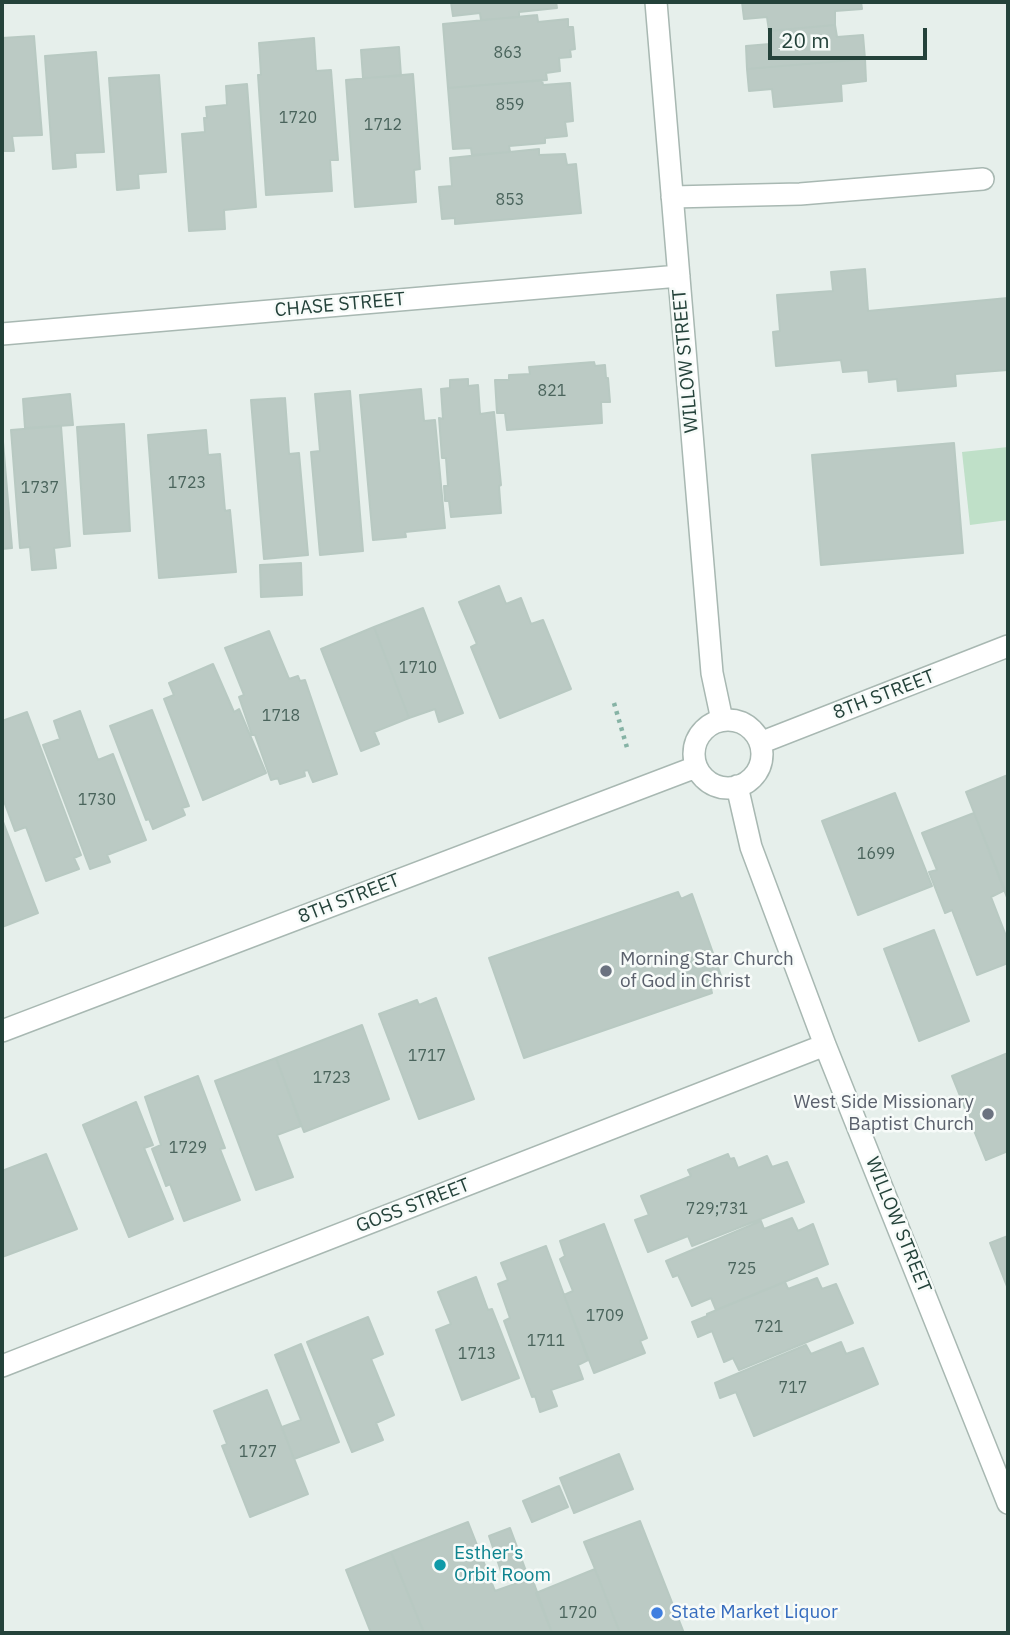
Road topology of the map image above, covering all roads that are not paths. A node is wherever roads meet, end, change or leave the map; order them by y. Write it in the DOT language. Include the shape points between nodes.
graph roads {
  1 [pos="656,2"];
  2 [pos="983,179"];
  3 [pos="672,197"];
  4 [pos="679,276"];
  5 [pos="2,334"];
  6 [pos="1008,646"];
  7 [pos="722,720"];
  8 [pos="760,743"];
  9 [pos="696,766"];
  10 [pos="737,786"];
  11 [pos="2,1031"];
  12 [pos="825,1045"];
  13 [pos="2,1367"];
  14 [pos="1008,1503"];
  1 -- 3 [label="street, WILLOW STREET"];
  2 -- 3 [label="street" via="800,194"];
  3 -- 4 [label="street, WILLOW STREET"];
  4 -- 5 [label="street, CHASE STREET"];
  4 -- 7 [label="street, WILLOW STREET" via="712,673"];
  6 -- 8 [label="street, 8TH STREET"];
  7 -- 8 [label="street" via="745,724"];
  7 -- 9 [label="street" via="708,725 698,738"];
  8 -- 10 [label="street" via="758,770"];
  9 -- 10 [label="street" via="713,785"];
  9 -- 11 [label="street, 8TH STREET"];
  10 -- 12 [label="street, WILLOW STREET" via="751,847"];
  12 -- 13 [label="street, GOSS STREET"];
  12 -- 14 [label="street, WILLOW STREET"];
}
